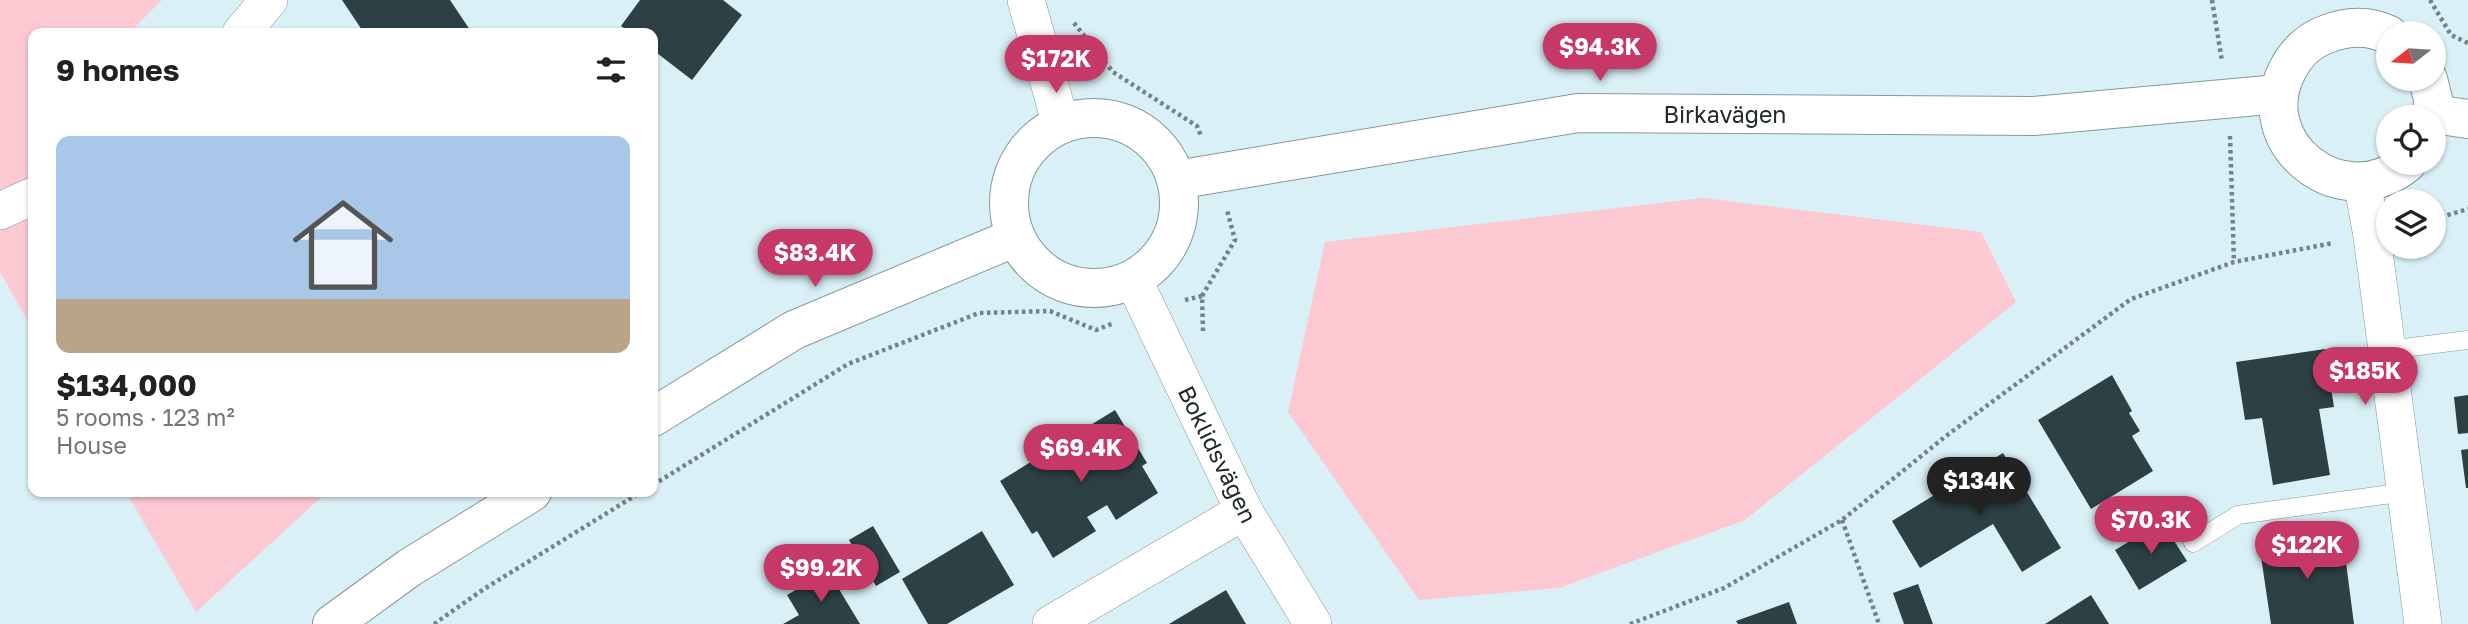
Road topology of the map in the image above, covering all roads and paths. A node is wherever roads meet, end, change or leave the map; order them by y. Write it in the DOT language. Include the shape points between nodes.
graph roads {
  1 [pos="269,0"];
  2 [pos="1026,0"];
  3 [pos="2212,0"];
  4 [pos="2430,0"];
  5 [pos="2366,21"];
  6 [pos="245,28"];
  7 [pos="2468,43"];
  8 [pos="2279,94"];
  9 [pos="2229,99"];
  10 [pos="1061,125"];
  11 [pos="2385,175"];
  12 [pos="1176,180"];
  13 [pos="2362,182"];
  14 [pos="28,198"];
  15 [pos="2468,209"];
  16 [pos="0,211"];
  17 [pos="2446,215"];
  18 [pos="2372,236"];
  19 [pos="1016,237"];
  20 [pos="2234,262"];
  21 [pos="1141,294"];
  22 [pos="1202,296"];
  23 [pos="2468,340"];
  24 [pos="2387,350"];
  25 [pos="658,414"];
  26 [pos="658,482"];
  27 [pos="2406,492"];
  28 [pos="524,497"];
  29 [pos="633,497"];
  30 [pos="1244,511"];
  31 [pos="1842,520"];
  32 [pos="2193,543"];
  33 [pos="332,624"];
  34 [pos="434,624"];
  35 [pos="1051,624"];
  36 [pos="1313,624"];
  37 [pos="1630,624"];
  38 [pos="1879,624"];
  39 [pos="2423,624"];
  1 -- 6 [label="street"];
  2 -- 10 [label="street"];
  3 -- 9 [label="path"];
  4 -- 7 [label="path" via="2451,36"];
  5 -- 8 [label="street" via="2319,37 2305,47 2292,61"];
  8 -- 9 [label="street, Birkavägen"];
  8 -- 13 [label="street" via="2285,136 2307,164 2331,178"];
  9 -- 12 [label="street, Birkavägen" via="2034,116 1578,113"];
  9 -- 20 [label="path"];
  10 -- 12 [label="street" via="1092,118 1125,124 1157,146"];
  10 -- 19 [label="street" via="1040,137 1014,173 1010,215"];
  11 -- 13 [label="street"];
  12 -- 21 [label="street" via="1178,214 1172,237"];
  13 -- 18 [label="street"];
  14 -- 16 [label="street"];
  15 -- 17 [label="path"];
  18 -- 20 [label="path"];
  18 -- 24 [label="street"];
  19 -- 21 [label="street" via="1040,269 1066,284 1083,288 1118,285"];
  19 -- 25 [label="street" via="794,330"];
  20 -- 31 [label="path" via="2131,299 1946,436"];
  21 -- 22 [label="path"];
  21 -- 26 [label="path" via="1096,330 1050,311 979,313 849,364"];
  21 -- 30 [label="street, Boklidsvägen"];
  23 -- 24 [label="lane"];
  24 -- 27 [label="street"];
  27 -- 32 [label="lane" via="2238,515"];
  27 -- 39 [label="street"];
  28 -- 33 [label="street" via="409,568"];
  29 -- 34 [label="path"];
  30 -- 35 [label="street"];
  30 -- 36 [label="street, Boklidsvägen"];
  31 -- 37 [label="path" via="1724,588"];
  31 -- 38 [label="path"];
}
